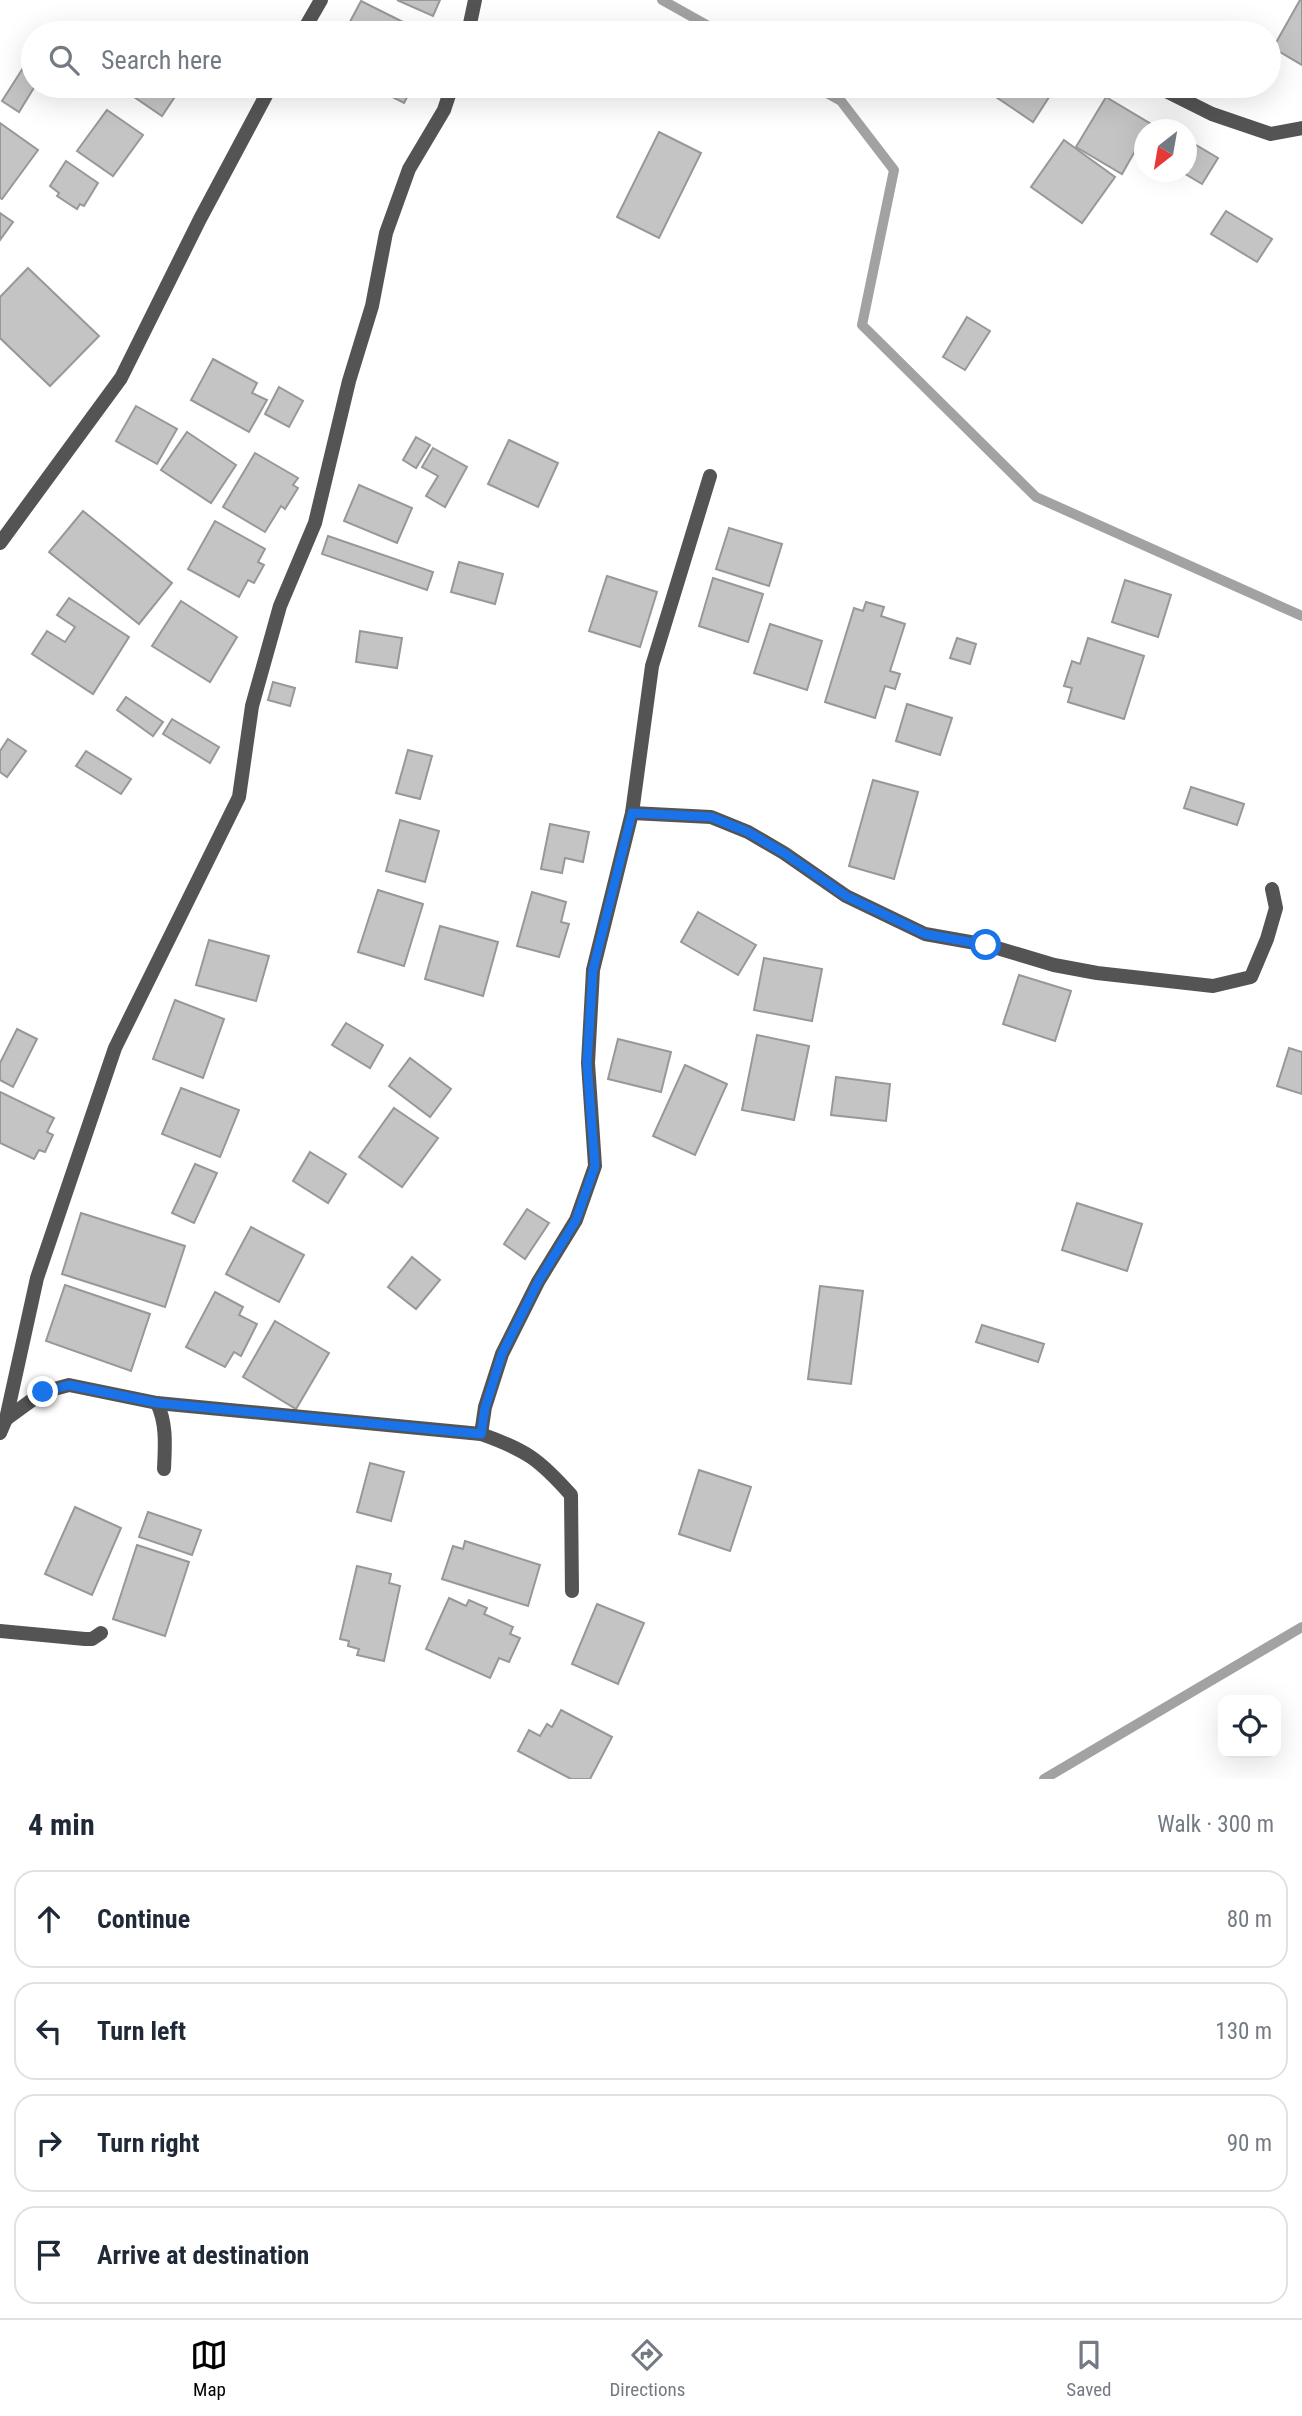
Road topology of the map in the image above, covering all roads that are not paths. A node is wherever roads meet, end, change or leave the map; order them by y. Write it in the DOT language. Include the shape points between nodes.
graph roads {
  1 [pos="321,0"];
  2 [pos="475,0"];
  3 [pos="309,21"];
  4 [pos="471,21"];
  5 [pos="265,98"];
  6 [pos="448,98"];
  7 [pos="1180,98"];
  8 [pos="1302,128"];
  9 [pos="710,477"];
  10 [pos="0,543"];
  11 [pos="632,813"];
  12 [pos="1272,889"];
  13 [pos="157,1403"];
  14 [pos="6,1419"];
  15 [pos="0,1433"];
  16 [pos="481,1434"];
  17 [pos="164,1469"];
  18 [pos="572,1591"];
  19 [pos="0,1631"];
  20 [pos="101,1633"];
  1 -- 3 [label="street"];
  2 -- 4 [label="street"];
  5 -- 10 [label="street" via="121,378"];
  6 -- 14 [label="street" via="409,169 386,233 372,306 315,523 279,606 252,706 239,797 115,1048 37,1278"];
  7 -- 8 [label="street" via="1271,134"];
  9 -- 11 [label="street" via="652,666"];
  11 -- 12 [label="street" via="711,817 748,832 846,896 925,934 1097,974 1213,986 1251,977 1276,908"];
  11 -- 16 [label="street" via="593,970 587,1063 595,1166 576,1220 502,1354"];
  13 -- 14 [label="street" via="69,1385 43,1392"];
  13 -- 16 [label="street"];
  13 -- 17 [label="street" via="166,1437"];
  14 -- 15 [label="street"];
  16 -- 18 [label="street" via="519,1448 547,1468 571,1495"];
  19 -- 20 [label="street" via="85,1639"];
}
